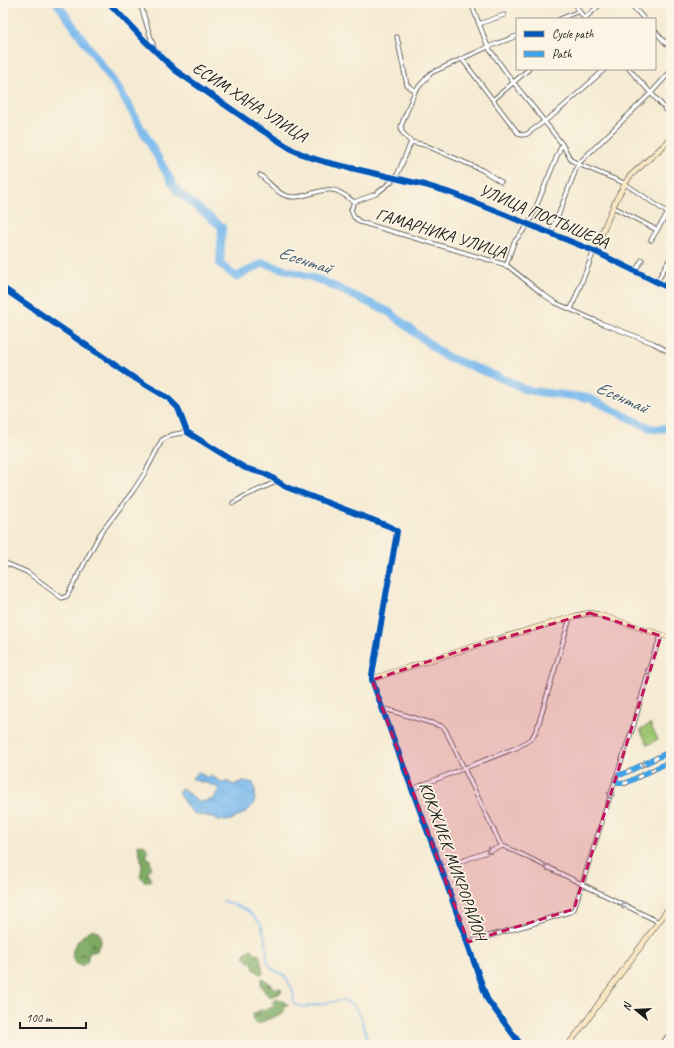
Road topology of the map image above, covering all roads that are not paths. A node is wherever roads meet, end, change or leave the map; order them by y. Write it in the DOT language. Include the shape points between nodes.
graph roads {
  1 [pos="109,3"];
  2 [pos="141,3"];
  3 [pos="471,3"];
  4 [pos="576,3"];
  5 [pos="602,3"];
  6 [pos="630,3"];
  7 [pos="579,11"];
  8 [pos="504,15"];
  9 [pos="562,18"];
  10 [pos="585,18"];
  11 [pos="643,18"];
  12 [pos="479,24"];
  13 [pos="656,33"];
  14 [pos="516,36"];
  15 [pos="398,37"];
  16 [pos="488,47"];
  17 [pos="671,49"];
  18 [pos="156,53"];
  19 [pos="462,59"];
  20 [pos="528,70"];
  21 [pos="604,70"];
  22 [pos="630,70"];
  23 [pos="671,72"];
  24 [pos="513,82"];
  25 [pos="415,91"];
  26 [pos="651,93"];
  27 [pos="493,100"];
  28 [pos="671,115"];
  29 [pos="544,120"];
  30 [pos="671,139"];
  31 [pos="411,142"];
  32 [pos="562,144"];
  33 [pos="577,164"];
  34 [pos="260,175"];
  35 [pos="399,179"];
  36 [pos="501,182"];
  37 [pos="624,183"];
  38 [pos="354,202"];
  39 [pos="613,207"];
  40 [pos="671,208"];
  41 [pos="670,213"];
  42 [pos="529,224"];
  43 [pos="657,230"];
  44 [pos="550,234"];
  45 [pos="651,240"];
  46 [pos="594,251"];
  47 [pos="642,260"];
  48 [pos="669,260"];
  49 [pos="506,266"];
  50 [pos="636,271"];
  51 [pos="657,282"];
  52 [pos="3,288"];
  53 [pos="671,289"];
  54 [pos="571,309"];
  55 [pos="671,353"];
  56 [pos="187,432"];
  57 [pos="278,481"];
  58 [pos="233,503"];
  59 [pos="3,562"];
  60 [pos="570,618"];
  61 [pos="661,636"];
  62 [pos="671,638"];
  63 [pos="372,680"];
  64 [pos="382,708"];
  65 [pos="671,751"];
  66 [pos="671,761"];
  67 [pos="465,768"];
  68 [pos="616,777"];
  69 [pos="412,789"];
  70 [pos="503,846"];
  71 [pos="442,868"];
  72 [pos="582,884"];
  73 [pos="671,905"];
  74 [pos="659,922"];
  75 [pos="468,942"];
  76 [pos="671,1032"];
  77 [pos="521,1045"];
  78 [pos="568,1045"];
  79 [pos="660,1045"];
  1 -- 18 [label="street, ЕСИМ ХАНА УЛИЦА"];
  2 -- 18 [label="street"];
  3 -- 12 [label="street"];
  4 -- 7 [label="street"];
  5 -- 10 [label="street"];
  6 -- 11 [label="street"];
  7 -- 9 [label="street"];
  7 -- 10 [label="street"];
  8 -- 12 [label="street"];
  12 -- 16 [label="street"];
  13 -- 17 [label="street"];
  14 -- 16 [label="street"];
  15 -- 25 [label="street" via="407,85"];
  16 -- 19 [label="street"];
  16 -- 24 [label="street"];
  18 -- 35 [label="street, ЕСИМ ХАНА УЛИЦА" via="175,70 292,150 324,162"];
  19 -- 25 [label="street" via="431,73"];
  19 -- 27 [label="street"];
  20 -- 24 [label="street"];
  21 -- 29 [label="street" via="557,112"];
  22 -- 26 [label="street"];
  23 -- 26 [label="street"];
  24 -- 27 [label="street"];
  24 -- 29 [label="street"];
  25 -- 31 [label="street" via="401,126 402,132"];
  26 -- 28 [label="street"];
  26 -- 33 [label="street"];
  27 -- 29 [label="street" via="522,135"];
  29 -- 32 [label="street"];
  30 -- 37 [label="street"];
  31 -- 35 [label="street"];
  31 -- 36 [label="street" via="425,145 482,170"];
  32 -- 33 [label="street" via="571,160"];
  32 -- 42 [label="street"];
  33 -- 37 [label="street"];
  33 -- 44 [label="street"];
  34 -- 38 [label="street, ГАМАРНИКА УЛИЦА" via="284,195 306,196 331,190 338,191"];
  35 -- 38 [label="street" via="376,194"];
  35 -- 42 [label="street, УЛИЦА ПОСТЫШЕВА" via="454,194"];
  37 -- 39 [label="street"];
  37 -- 41 [label="street"];
  38 -- 49 [label="street, ГАМАРНИКА УЛИЦА" via="351,210 360,222"];
  39 -- 43 [label="street"];
  39 -- 46 [label="street"];
  40 -- 41 [label="street"];
  41 -- 43 [label="street"];
  42 -- 44 [label="street, УЛИЦА ПОСТЫШЕВА"];
  42 -- 49 [label="street" via="514,242"];
  43 -- 45 [label="street"];
  44 -- 46 [label="street, УЛИЦА ПОСТЫШЕВА"];
  46 -- 50 [label="street, УЛИЦА ПОСТЫШЕВА"];
  46 -- 54 [label="street"];
  47 -- 50 [label="street"];
  48 -- 51 [label="street"];
  49 -- 54 [label="street, ГАМАРНИКА УЛИЦА" via="556,303"];
  50 -- 51 [label="street, УЛИЦА ПОСТЫШЕВА"];
  51 -- 53 [label="street, УЛИЦА ПОСТЫШЕВА"];
  52 -- 56 [label="street" via="130,376 168,398 178,408"];
  54 -- 55 [label="street, ГАМАРНИКА УЛИЦА"];
  56 -- 57 [label="street" via="245,468"];
  56 -- 59 [label="street" via="171,434 162,440 146,471 100,534 67,596 62,598 27,572"];
  57 -- 58 [label="street"];
  57 -- 63 [label="street" via="391,527 396,532"];
  60 -- 61 [label="street" via="590,613"];
  60 -- 63 [label="street"];
  60 -- 67 [label="street" via="537,729 532,738 518,747"];
  61 -- 62 [label="street"];
  61 -- 68 [label="street, one-way"];
  63 -- 64 [label="street, КОКЖИЕК МИКРОРАЙОН"];
  64 -- 67 [label="street" via="441,726"];
  64 -- 69 [label="street, КОКЖИЕК МИКРОРАЙОН"];
  65 -- 68 [label="street, one-way"];
  66 -- 68 [label="street" via="626,783 617,782"];
  67 -- 69 [label="street"];
  67 -- 70 [label="street"];
  68 -- 72 [label="street, one-way"];
  69 -- 71 [label="street, КОКЖИЕК МИКРОРАЙОН"];
  70 -- 71 [label="street, one-way"];
  72 -- 70 [label="street, one-way"];
  71 -- 75 [label="street, КОКЖИЕК МИКРОРАЙОН"];
  74 -- 72 [label="street, one-way"];
  72 -- 75 [label="street" via="572,911"];
  73 -- 74 [label="street"];
  74 -- 78 [label="street"];
  75 -- 77 [label="street, КОКЖИЕК МИКРОРАЙОН" via="487,1000"];
  76 -- 79 [label="street"];
}
